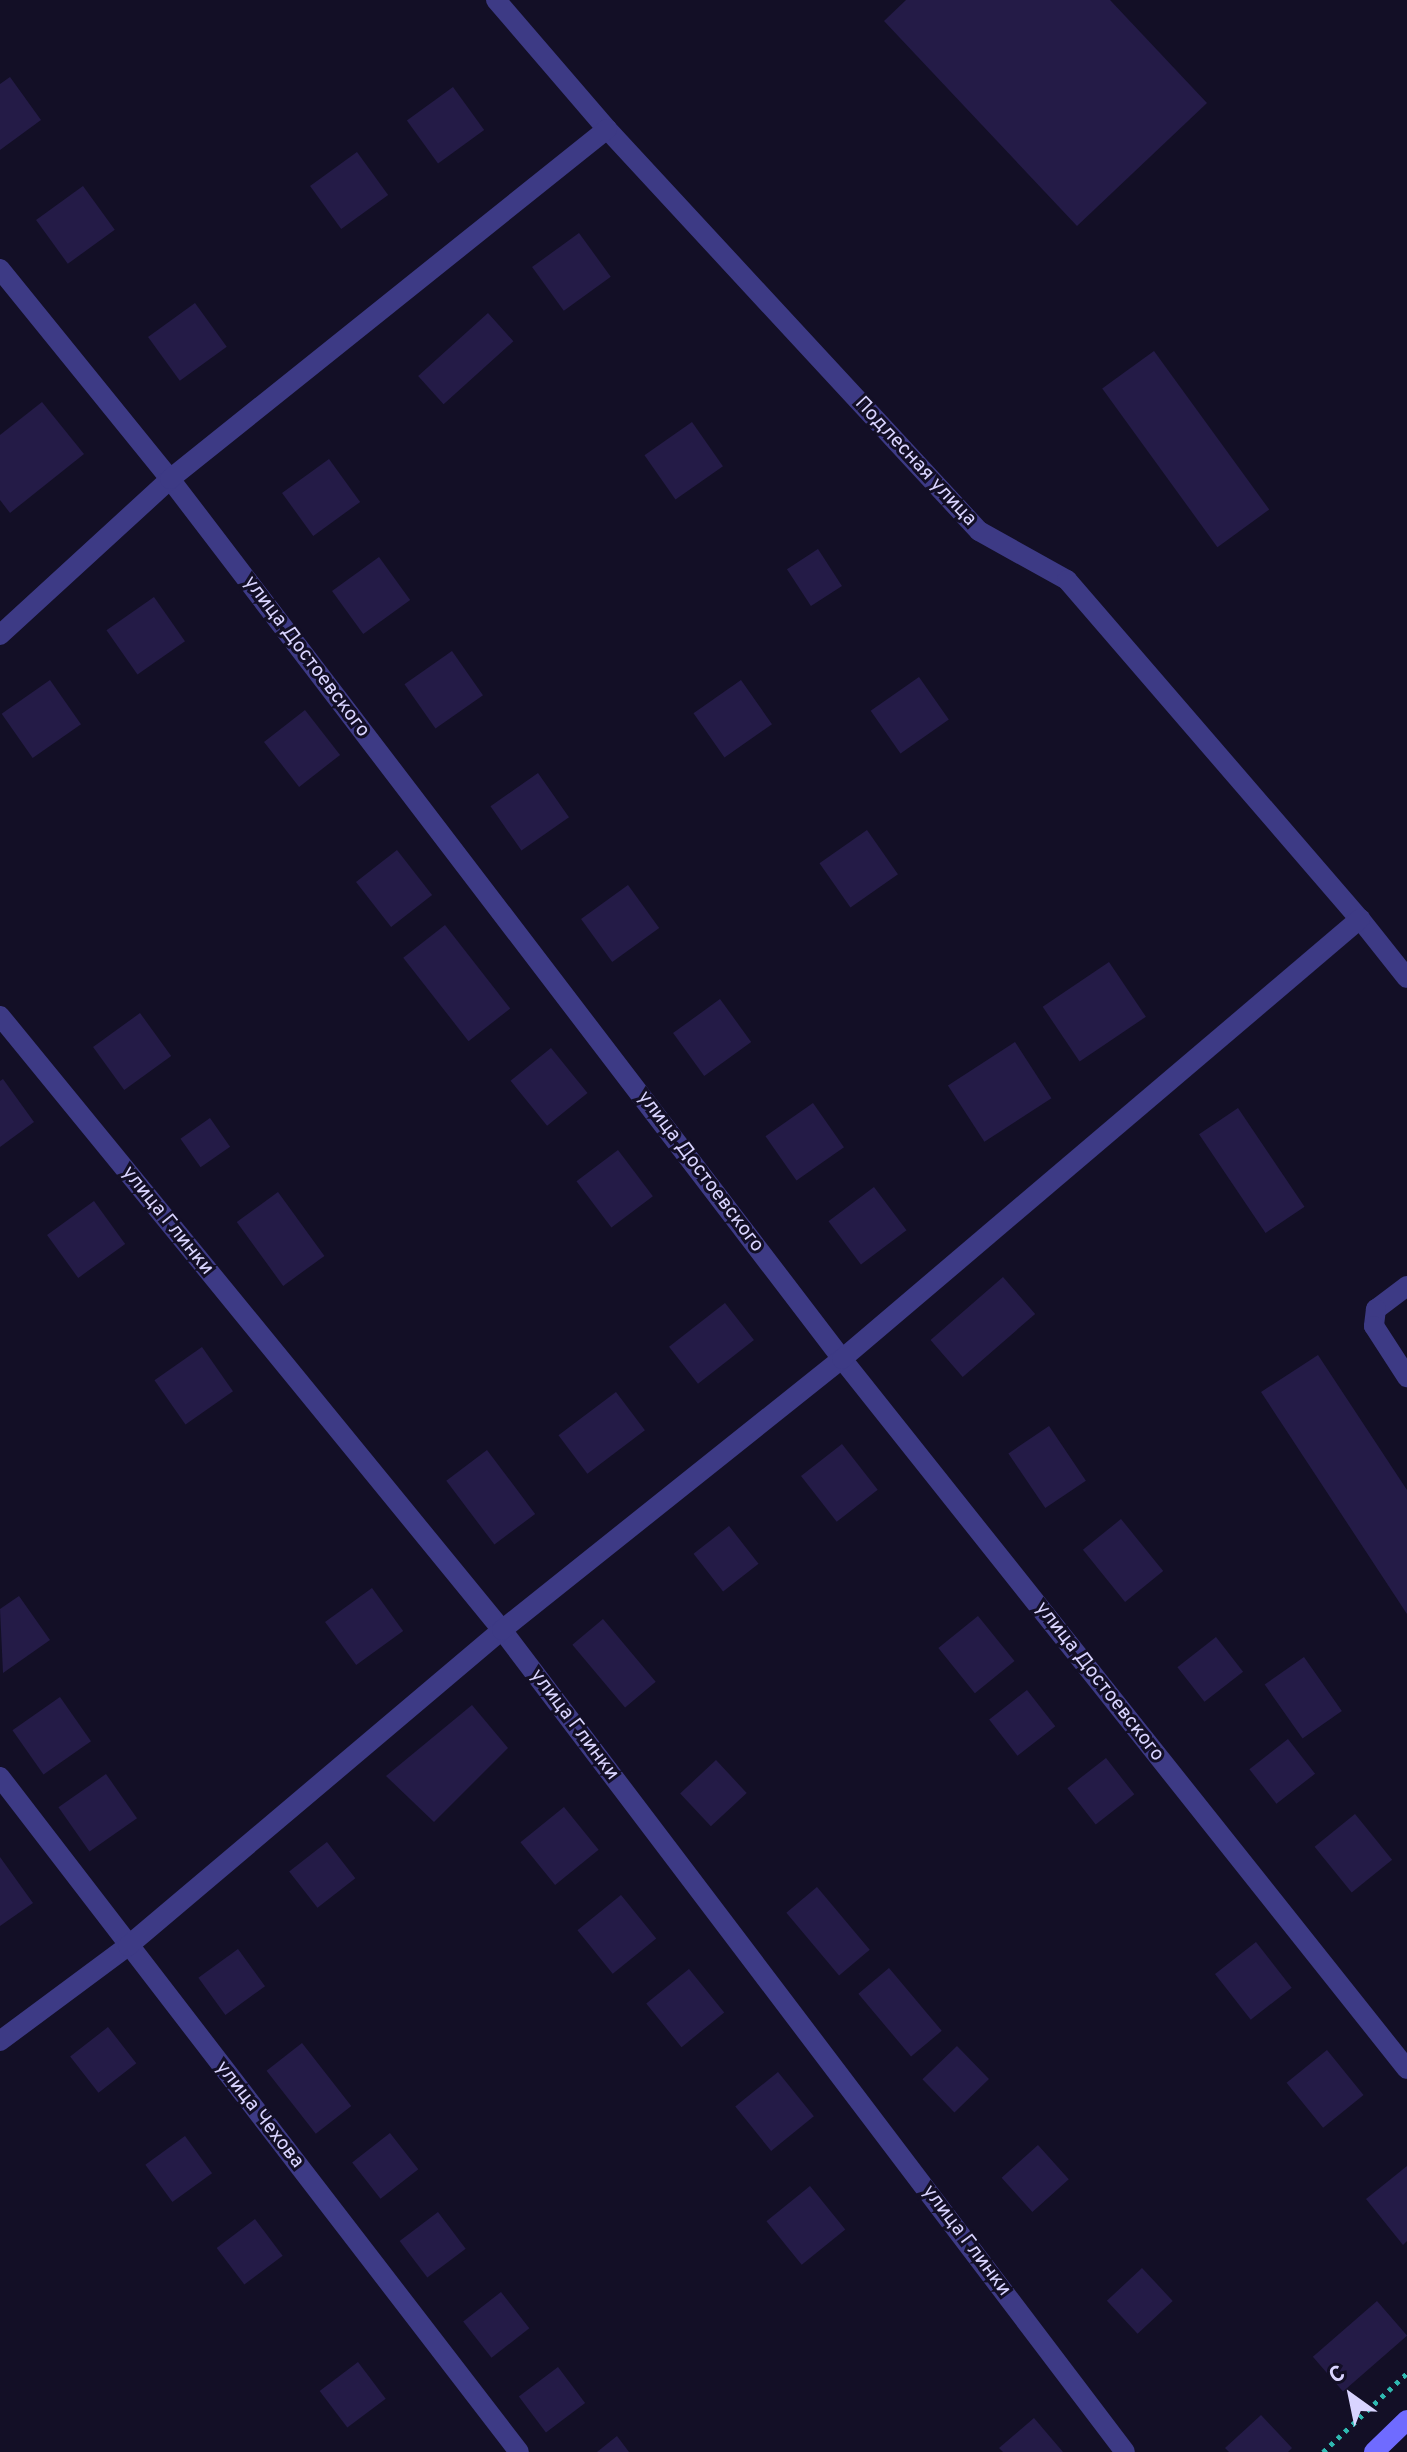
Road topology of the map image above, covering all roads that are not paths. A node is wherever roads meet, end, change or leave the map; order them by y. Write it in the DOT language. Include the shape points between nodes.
graph roads {
  1 [pos="496,0"];
  2 [pos="607,129"];
  3 [pos="0,269"];
  4 [pos="170,479"];
  5 [pos="0,635"];
  6 [pos="1360,919"];
  7 [pos="1407,978"];
  8 [pos="0,1016"];
  9 [pos="1407,1286"];
  10 [pos="842,1359"];
  11 [pos="1407,1377"];
  12 [pos="502,1630"];
  13 [pos="0,1777"];
  14 [pos="128,1946"];
  15 [pos="0,2041"];
  16 [pos="1407,2069"];
  17 [pos="1407,2420"];
  18 [pos="519,2452"];
  19 [pos="1125,2452"];
  20 [pos="1374,2452"];
  1 -- 2 [label="street, Подлесная улица"];
  2 -- 4 [label="street"];
  2 -- 6 [label="street, Подлесная улица" via="979,531 1067,580"];
  3 -- 4 [label="street, улица Достоевского"];
  4 -- 5 [label="street"];
  4 -- 10 [label="street, улица Достоевского"];
  6 -- 7 [label="street, Подлесная улица"];
  6 -- 10 [label="street"];
  8 -- 12 [label="street, улица Глинки"];
  9 -- 11 [label="street" via="1376,1309 1374,1326"];
  10 -- 12 [label="street"];
  10 -- 16 [label="street, улица Достоевского"];
  12 -- 14 [label="street"];
  12 -- 19 [label="street, улица Глинки"];
  13 -- 14 [label="street, улица Чехова"];
  14 -- 15 [label="street"];
  14 -- 18 [label="street, улица Чехова"];
  17 -- 20 [label="street"];
}
